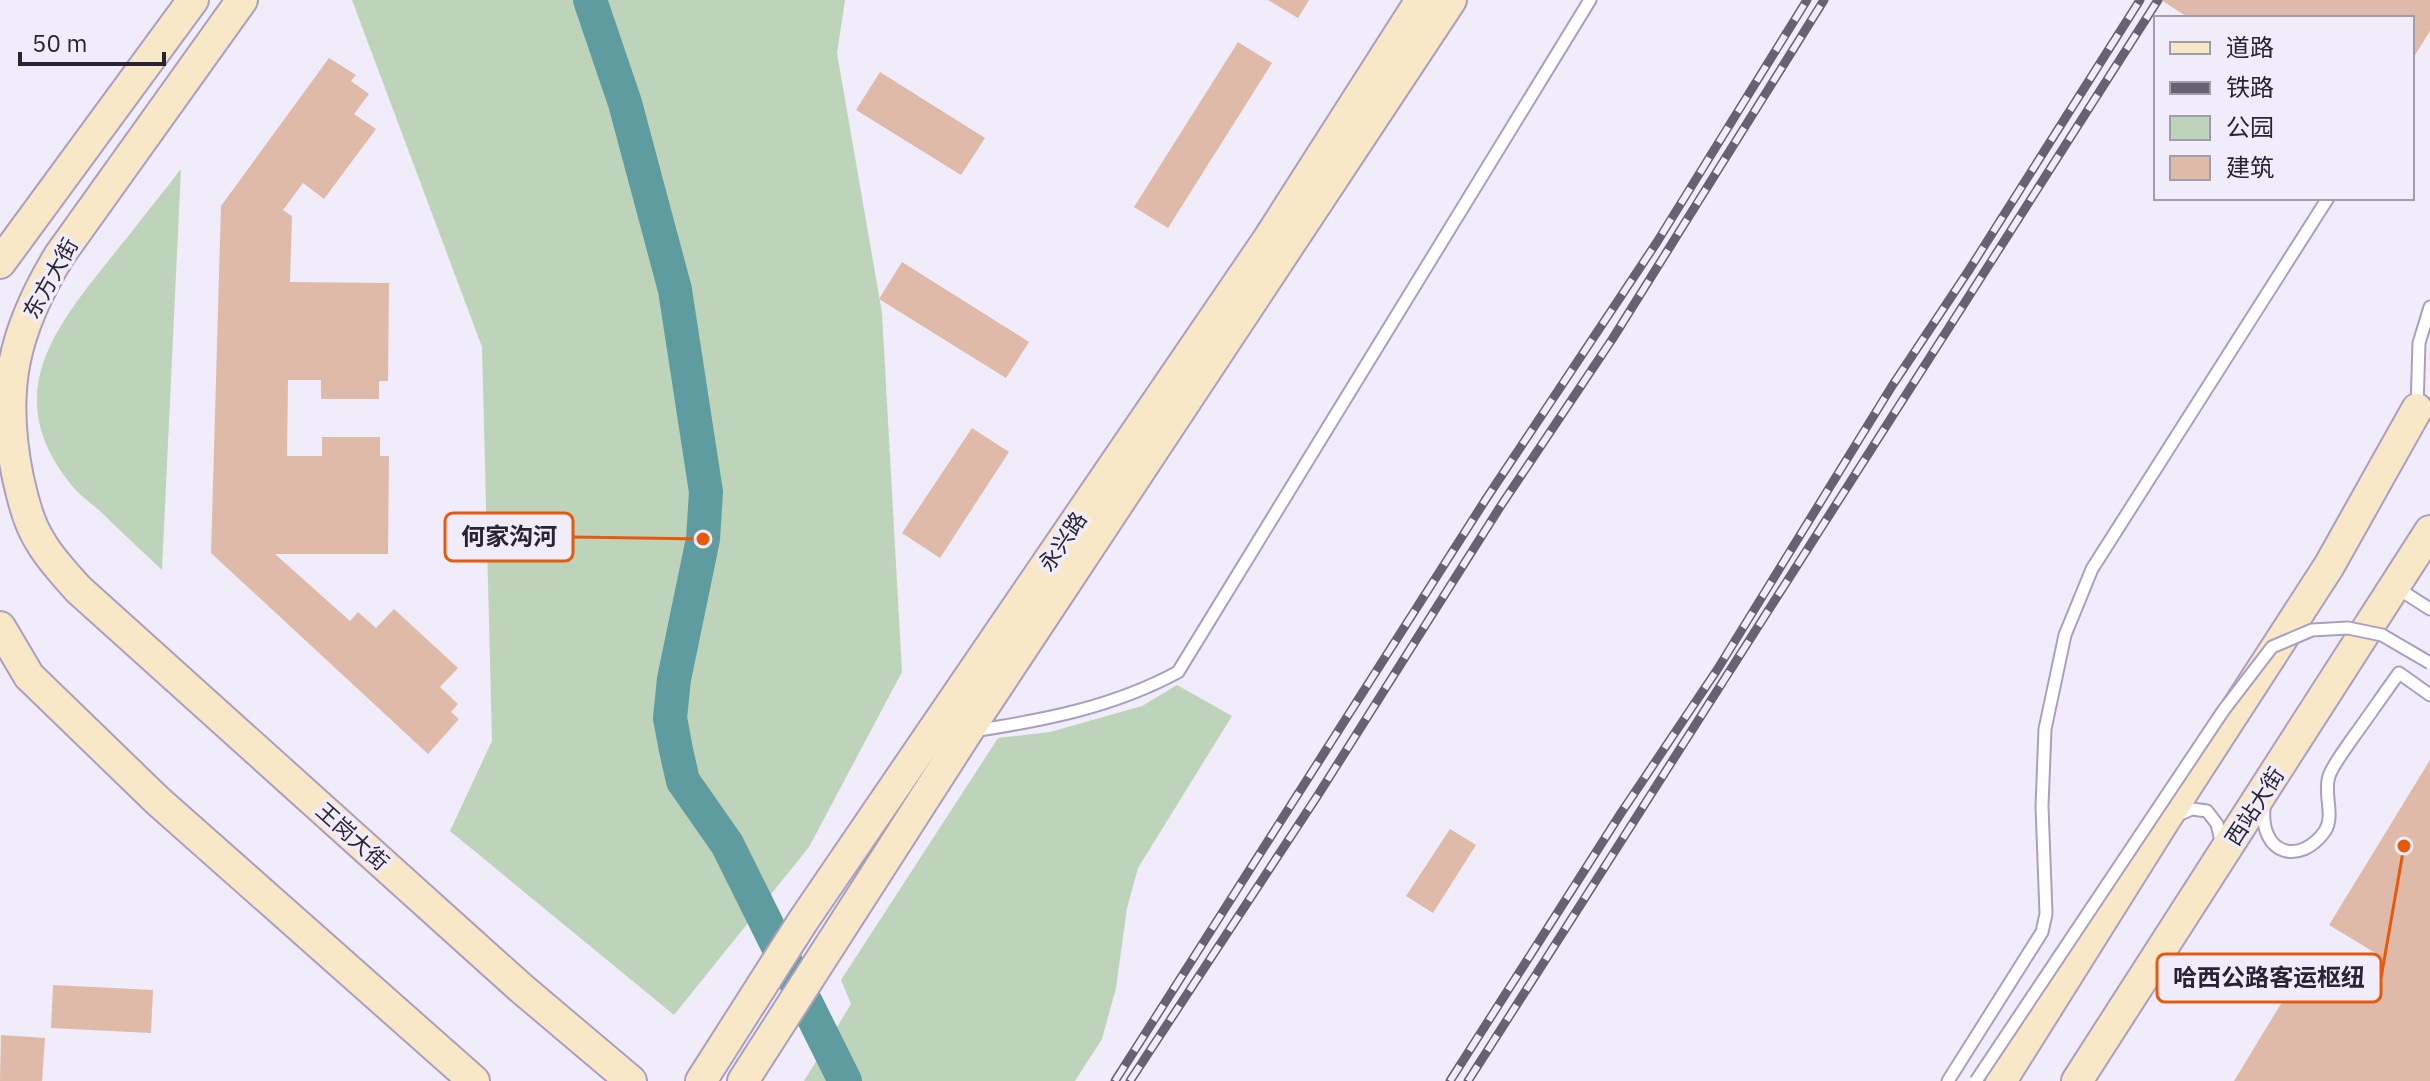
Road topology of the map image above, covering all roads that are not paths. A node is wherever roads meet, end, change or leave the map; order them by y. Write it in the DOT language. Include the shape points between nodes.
graph roads {
  1 [pos="193,0"];
  2 [pos="242,0"];
  3 [pos="1421,0"];
  4 [pos="1451,0"];
  5 [pos="1590,0"];
  6 [pos="2327,200"];
  7 [pos="0,263"];
  8 [pos="2430,307"];
  9 [pos="2423,408"];
  10 [pos="2430,531"];
  11 [pos="2395,586"];
  12 [pos="78,589"];
  13 [pos="2430,609"];
  14 [pos="0,627"];
  15 [pos="2430,663"];
  16 [pos="2430,695"];
  17 [pos="967,732"];
  18 [pos="2265,789"];
  19 [pos="2164,821"];
  20 [pos="2223,854"];
  21 [pos="474,1081"];
  22 [pos="631,1081"];
  23 [pos="701,1081"];
  24 [pos="743,1081"];
  25 [pos="1948,1081"];
  26 [pos="1976,1081"];
  27 [pos="2001,1081"];
  28 [pos="2077,1081"];
  1 -- 7 [label="main road, 东方大街"];
  2 -- 12 [label="main road, 东方大街" via="59,256 16,346 9,428 21,494 39,540"];
  3 -- 23 [label="main road, 永兴路" via="1269,238 803,921"];
  4 -- 17 [label="main road, 永兴路"];
  5 -- 17 [label="lane" via="1178,672 1116,701 1056,718"];
  6 -- 25 [label="lane" via="2092,569 2065,635 2045,729 2042,932"];
  8 -- 9 [label="lane" via="2419,343"];
  9 -- 19 [label="main road" via="2329,566"];
  10 -- 11 [label="main road, 西站大街"];
  11 -- 13 [label="lane"];
  11 -- 18 [label="main road, 西站大街"];
  12 -- 22 [label="main road, 王岗大街"];
  14 -- 21 [label="main road" via="29,676 158,801"];
  15 -- 26 [label="lane, bridge" via="2382,635 2348,628 2312,630 2272,647 2223,711"];
  16 -- 18 [label="lane" via="2399,673 2336,763 2327,786 2328,827 2307,847 2280,849 2270,843 2263,821"];
  17 -- 24 [label="main road, 永兴路"];
  18 -- 20 [label="main road, 西站大街"];
  19 -- 20 [label="lane" via="2192,809 2207,811 2217,824"];
  19 -- 27 [label="main road"];
  20 -- 28 [label="main road, 西站大街"];
}
